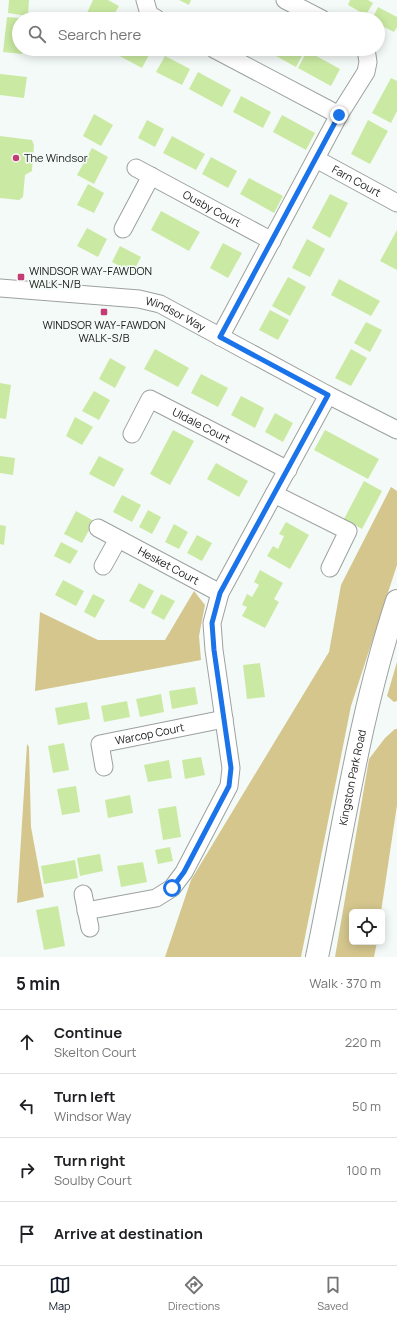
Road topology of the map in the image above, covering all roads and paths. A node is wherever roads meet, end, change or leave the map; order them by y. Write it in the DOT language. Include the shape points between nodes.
graph roads {
  1 [pos="145,0"];
  2 [pos="285,0"];
  3 [pos="148,12"];
  4 [pos="308,12"];
  5 [pos="227,56"];
  6 [pos="367,56"];
  7 [pos="339,115"];
  8 [pos="316,159"];
  9 [pos="397,203"];
  10 [pos="123,229"];
  11 [pos="272,241"];
  12 [pos="0,288"];
  13 [pos="220,337"];
  14 [pos="328,395"];
  15 [pos="397,430"];
  16 [pos="132,434"];
  17 [pos="288,470"];
  18 [pos="274,494"];
  19 [pos="98,528"];
  20 [pos="118,539"];
  21 [pos="103,566"];
  22 [pos="330,568"];
  23 [pos="220,593"];
  24 [pos="397,601"];
  25 [pos="224,719"];
  26 [pos="104,767"];
  27 [pos="83,894"];
  28 [pos="86,911"];
  29 [pos="90,928"];
  30 [pos="317,957"];
  1 -- 3 [label="street"];
  2 -- 4 [label="street"];
  5 -- 7 [label="street"];
  6 -- 7 [label="street" via="366,72"];
  7 -- 8 [label="street"];
  8 -- 9 [label="street, Farn Court"];
  8 -- 11 [label="street"];
  10 -- 11 [label="street, Ousby Court" via="144,172"];
  11 -- 13 [label="street"];
  12 -- 13 [label="street, Windsor Way" via="139,299 160,304"];
  13 -- 14 [label="street, Windsor Way"];
  14 -- 15 [label="street, Windsor Way"];
  14 -- 17 [label="street"];
  16 -- 17 [label="street, Uldale Court" via="150,399"];
  17 -- 18 [label="street"];
  18 -- 22 [label="street" via="348,531"];
  18 -- 23 [label="street"];
  19 -- 20 [label="street, Hesket Court"];
  20 -- 21 [label="street"];
  20 -- 23 [label="street, Hesket Court"];
  23 -- 25 [label="street" via="212,623"];
  24 -- 30 [label="street, Kingston Park Road" via="366,714"];
  25 -- 26 [label="street, Warcop Court" via="100,744"];
  25 -- 28 [label="street" via="231,768 229,786 184,872 172,888 156,898"];
  27 -- 28 [label="street"];
  28 -- 29 [label="street"];
}
